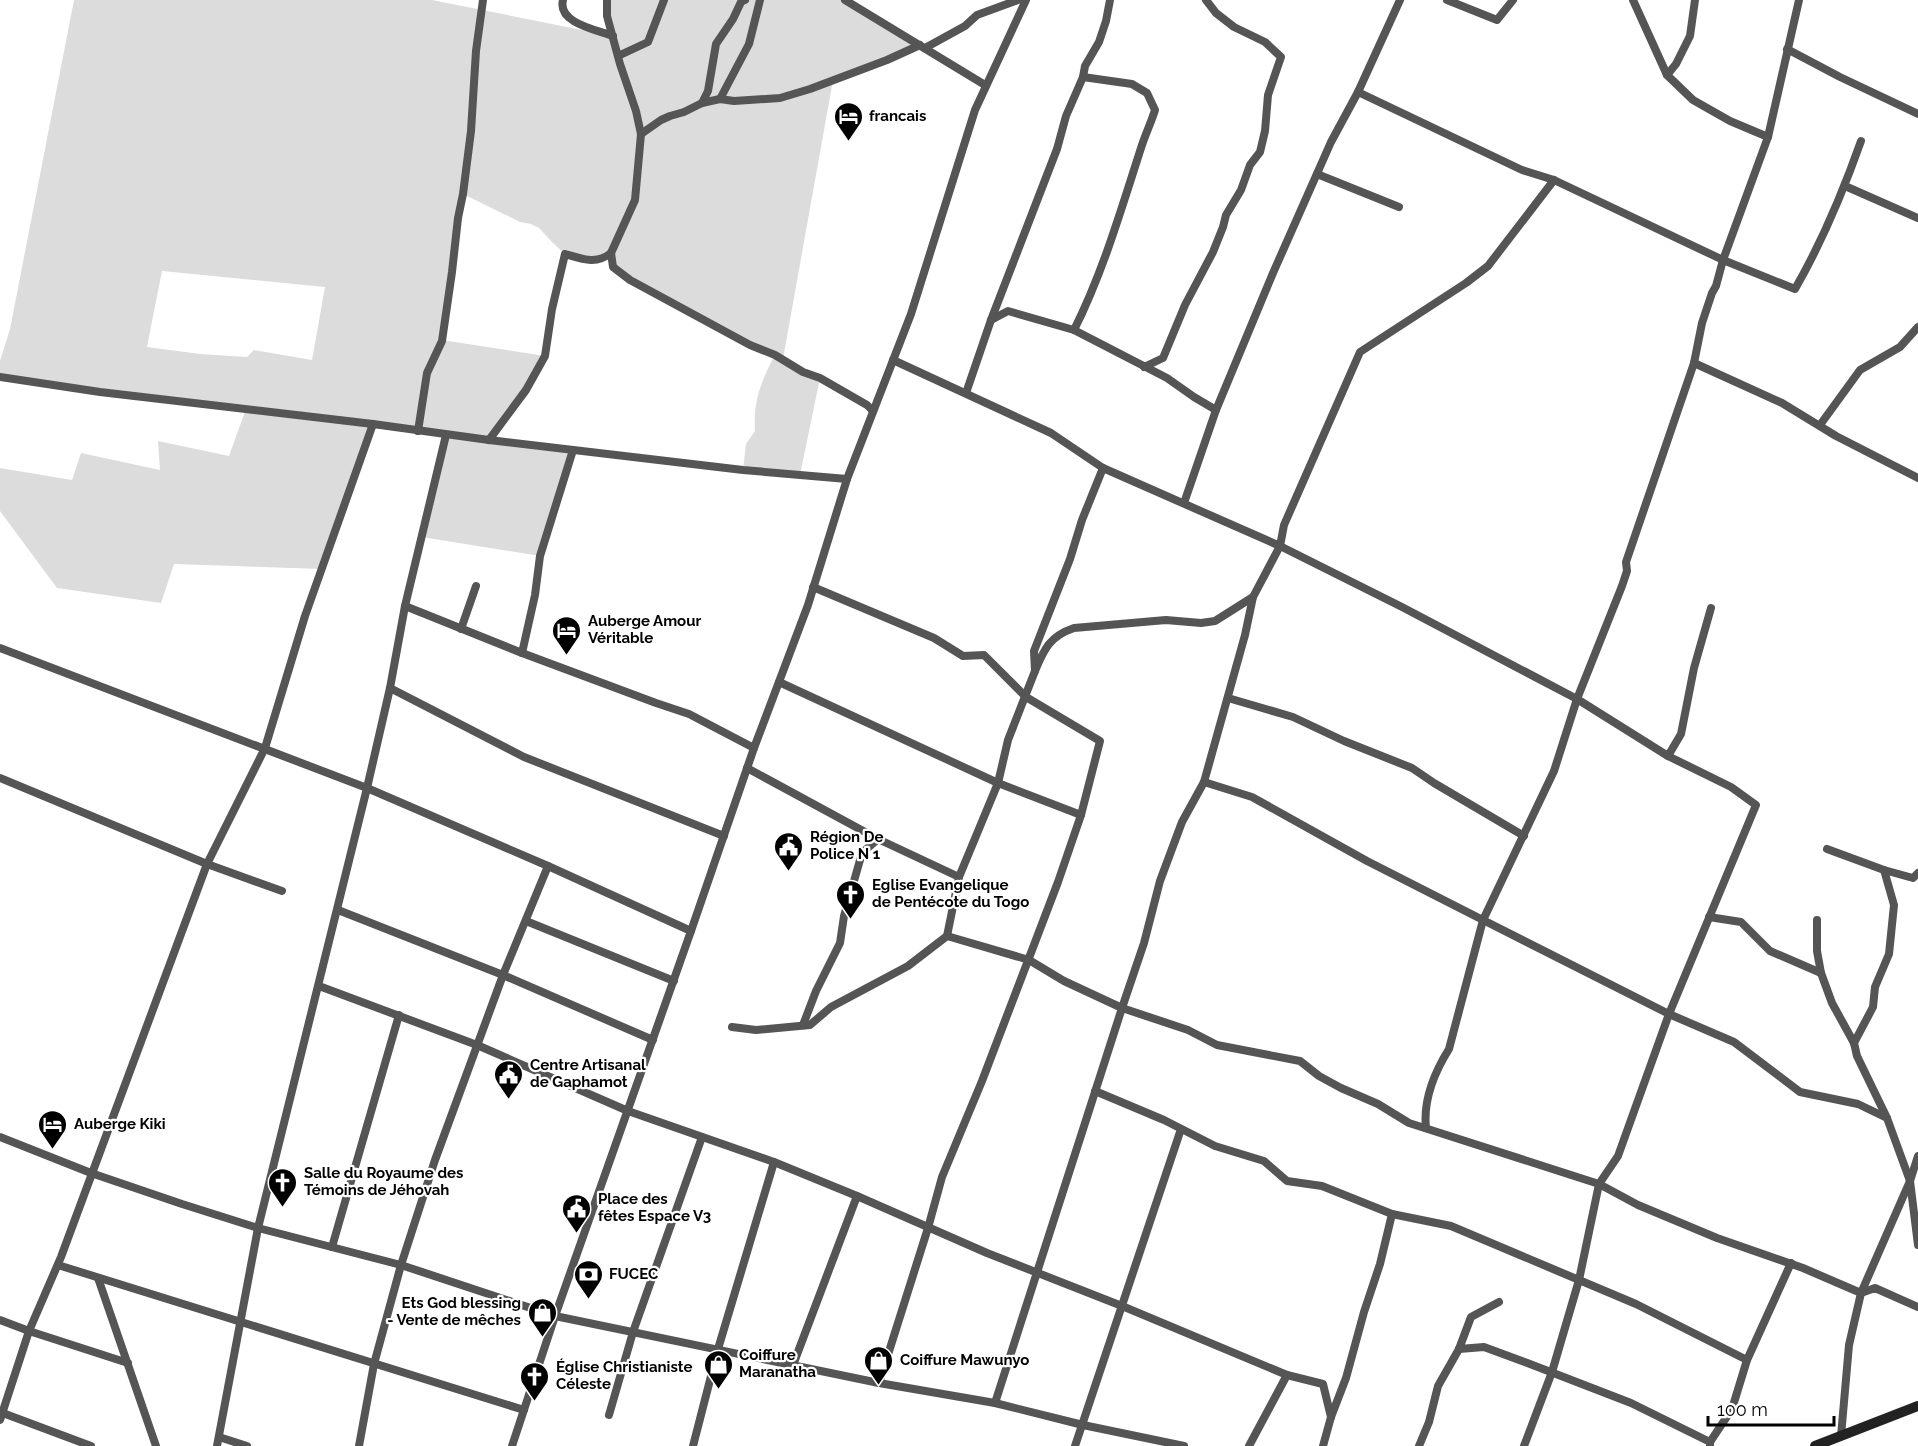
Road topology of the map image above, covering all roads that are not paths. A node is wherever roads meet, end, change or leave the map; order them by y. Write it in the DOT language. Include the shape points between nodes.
graph roads {
  1 [pos="483,0"];
  2 [pos="563,0"];
  3 [pos="607,0"];
  4 [pos="664,0"];
  5 [pos="745,0"];
  6 [pos="760,0"];
  7 [pos="845,0"];
  8 [pos="1018,0"];
  9 [pos="1026,0"];
  10 [pos="1110,0"];
  11 [pos="1206,0"];
  12 [pos="1400,0"];
  13 [pos="1447,0"];
  14 [pos="1513,0"];
  15 [pos="1633,0"];
  16 [pos="1695,0"];
  17 [pos="1799,0"];
  18 [pos="613,36"];
  19 [pos="922,47"];
  20 [pos="1787,49"];
  21 [pos="618,56"];
  22 [pos="1667,75"];
  23 [pos="1083,77"];
  24 [pos="986,85"];
  25 [pos="1358,92"];
  26 [pos="720,99"];
  27 [pos="702,103"];
  28 [pos="1918,114"];
  29 [pos="641,134"];
  30 [pos="1768,137"];
  31 [pos="1861,141"];
  32 [pos="1317,174"];
  33 [pos="1554,180"];
  34 [pos="1845,186"];
  35 [pos="1399,207"];
  36 [pos="1918,218"];
  37 [pos="611,252"];
  38 [pos="1723,260"];
  39 [pos="991,320"];
  40 [pos="1918,327"];
  41 [pos="1074,330"];
  42 [pos="893,360"];
  43 [pos="1694,363"];
  44 [pos="1144,367"];
  45 [pos="0,376"];
  46 [pos="966,393"];
  47 [pos="1216,410"];
  48 [pos="873,411"];
  49 [pos="373,424"];
  50 [pos="1820,425"];
  51 [pos="418,431"];
  52 [pos="446,435"];
  53 [pos="489,440"];
  54 [pos="573,450"];
  55 [pos="1103,468"];
  56 [pos="1918,478"];
  57 [pos="847,479"];
  58 [pos="1184,503"];
  59 [pos="1280,546"];
  60 [pos="476,586"];
  61 [pos="813,587"];
  62 [pos="1253,597"];
  63 [pos="405,606"];
  64 [pos="1711,608"];
  65 [pos="461,629"];
  66 [pos="0,648"];
  67 [pos="522,653"];
  68 [pos="1035,671"];
  69 [pos="779,682"];
  70 [pos="390,688"];
  71 [pos="1026,697"];
  72 [pos="1228,698"];
  73 [pos="1577,699"];
  74 [pos="265,748"];
  75 [pos="754,748"];
  76 [pos="1668,756"];
  77 [pos="747,768"];
  78 [pos="0,778"];
  79 [pos="1204,782"];
  80 [pos="998,783"];
  81 [pos="367,788"];
  82 [pos="1080,815"];
  83 [pos="724,836"];
  84 [pos="1524,836"];
  85 [pos="878,839"];
  86 [pos="1827,849"];
  87 [pos="207,864"];
  88 [pos="548,866"];
  89 [pos="1884,870"];
  90 [pos="959,877"];
  91 [pos="1916,878"];
  92 [pos="282,891"];
  93 [pos="338,910"];
  94 [pos="1709,917"];
  95 [pos="1484,920"];
  96 [pos="1817,920"];
  97 [pos="526,921"];
  98 [pos="691,931"];
  99 [pos="948,936"];
  100 [pos="1029,960"];
  101 [pos="1821,973"];
  102 [pos="503,975"];
  103 [pos="674,981"];
  104 [pos="319,986"];
  105 [pos="1122,1008"];
  106 [pos="1669,1014"];
  107 [pos="399,1016"];
  108 [pos="803,1025"];
  109 [pos="732,1027"];
  110 [pos="653,1040"];
  111 [pos="1854,1043"];
  112 [pos="477,1045"];
  113 [pos="1095,1091"];
  114 [pos="628,1111"];
  115 [pos="1887,1118"];
  116 [pos="1426,1128"];
  117 [pos="1181,1129"];
  118 [pos="0,1137"];
  119 [pos="702,1137"];
  120 [pos="1918,1156"];
  121 [pos="774,1162"];
  122 [pos="91,1173"];
  123 [pos="1910,1181"];
  124 [pos="1599,1184"];
  125 [pos="857,1196"];
  126 [pos="1392,1214"];
  127 [pos="258,1228"];
  128 [pos="928,1228"];
  129 [pos="1918,1245"];
  130 [pos="332,1247"];
  131 [pos="1791,1263"];
  132 [pos="58,1265"];
  133 [pos="402,1265"];
  134 [pos="1038,1272"];
  135 [pos="98,1278"];
  136 [pos="1579,1280"];
  137 [pos="1861,1293"];
  138 [pos="1499,1302"];
  139 [pos="1122,1306"];
  140 [pos="1918,1307"];
  141 [pos="555,1316"];
  142 [pos="0,1320"];
  143 [pos="242,1323"];
  144 [pos="29,1331"];
  145 [pos="633,1332"];
  146 [pos="718,1349"];
  147 [pos="1458,1349"];
  148 [pos="1747,1360"];
  149 [pos="128,1363"];
  150 [pos="374,1364"];
  151 [pos="793,1365"];
  152 [pos="1552,1372"];
  153 [pos="1287,1376"];
  154 [pos="879,1383"];
  155 [pos="995,1403"];
  156 [pos="1918,1406"];
  157 [pos="524,1410"];
  158 [pos="609,1414"];
  159 [pos="1,1415"];
  160 [pos="1331,1417"];
  161 [pos="1083,1425"];
  162 [pos="1841,1436"];
  163 [pos="219,1437"];
  164 [pos="1710,1444"];
  165 [pos="91,1446"];
  166 [pos="156,1446"];
  167 [pos="217,1446"];
  168 [pos="247,1446"];
  169 [pos="359,1446"];
  170 [pos="512,1446"];
  171 [pos="693,1446"];
  172 [pos="1075,1446"];
  173 [pos="1184,1446"];
  174 [pos="1249,1446"];
  175 [pos="1323,1446"];
  176 [pos="1419,1446"];
  177 [pos="1524,1446"];
  178 [pos="1815,1446"];
  1 -- 51 [label="street" via="471,131 442,340 427,373"];
  2 -- 18 [label="street" via="566,16"];
  3 -- 18 [label="street"];
  4 -- 21 [label="street" via="648,42"];
  5 -- 27 [label="street" via="716,44 708,91"];
  6 -- 26 [label="street" via="750,45"];
  7 -- 19 [label="street"];
  8 -- 19 [label="street" via="982,13"];
  9 -- 24 [label="street"];
  10 -- 23 [label="street" via="1103,32"];
  11 -- 44 [label="street" via="1234,27 1265,42 1281,57 1268,95 1260,152 1226,215 1213,252 1162,358"];
  12 -- 25 [label="street"];
  13 -- 14 [label="street" via="1497,21"];
  15 -- 22 [label="street"];
  16 -- 22 [label="street" via="1690,36"];
  17 -- 20 [label="street"];
  18 -- 21 [label="street"];
  19 -- 24 [label="street"];
  19 -- 26 [label="street" via="787,96"];
  20 -- 28 [label="street"];
  20 -- 30 [label="street"];
  21 -- 29 [label="street"];
  22 -- 30 [label="street" via="1693,100"];
  23 -- 39 [label="street"];
  23 -- 41 [label="street" via="1132,84 1147,93 1155,110 1108,248"];
  24 -- 42 [label="street"];
  25 -- 32 [label="street"];
  25 -- 33 [label="street" via="1522,170"];
  26 -- 27 [label="street"];
  27 -- 29 [label="street"];
  29 -- 37 [label="street" via="635,200"];
  30 -- 38 [label="street"];
  31 -- 34 [label="street"];
  32 -- 35 [label="street"];
  32 -- 47 [label="street"];
  33 -- 38 [label="street"];
  33 -- 59 [label="street" via="1488,266 1360,352 1284,525"];
  34 -- 36 [label="street"];
  34 -- 38 [label="street" via="1795,289"];
  37 -- 48 [label="street" via="613,267 630,280 820,378"];
  37 -- 53 [label="street" via="595,261 566,254 545,356 526,390"];
  38 -- 43 [label="street" via="1702,323"];
  39 -- 41 [label="street" via="1008,311"];
  39 -- 46 [label="street"];
  40 -- 50 [label="street" via="1900,346 1860,370"];
  41 -- 44 [label="street"];
  42 -- 46 [label="street"];
  42 -- 48 [label="street"];
  43 -- 50 [label="street"];
  43 -- 73 [label="street" via="1626,562 1622,586"];
  44 -- 47 [label="street"];
  45 -- 49 [label="street" via="100,392"];
  46 -- 55 [label="street" via="1050,433"];
  47 -- 58 [label="street"];
  48 -- 57 [label="street"];
  49 -- 51 [label="street"];
  49 -- 74 [label="street" via="305,616"];
  50 -- 56 [label="street"];
  51 -- 52 [label="street"];
  52 -- 53 [label="street"];
  52 -- 63 [label="street"];
  53 -- 54 [label="street"];
  54 -- 57 [label="street"];
  54 -- 67 [label="street" via="540,556"];
  55 -- 58 [label="street"];
  55 -- 68 [label="street" via="1034,651"];
  57 -- 61 [label="street"];
  58 -- 59 [label="street"];
  59 -- 62 [label="street"];
  59 -- 73 [label="street"];
  60 -- 65 [label="street"];
  61 -- 69 [label="street"];
  61 -- 71 [label="street" via="934,638 963,656 984,655"];
  62 -- 68 [label="street" via="1215,621 1166,620 1074,628 1060,633 1043,651"];
  62 -- 72 [label="street"];
  63 -- 65 [label="street"];
  63 -- 70 [label="street"];
  64 -- 76 [label="street" via="1681,734"];
  65 -- 67 [label="street"];
  66 -- 74 [label="street"];
  67 -- 75 [label="street" via="689,714"];
  68 -- 71 [label="street"];
  69 -- 75 [label="street"];
  69 -- 80 [label="street"];
  70 -- 81 [label="street"];
  70 -- 83 [label="street" via="524,757"];
  71 -- 80 [label="street" via="1008,740"];
  71 -- 82 [label="street" via="1100,741"];
  72 -- 79 [label="street"];
  72 -- 84 [label="street" via="1293,717 1412,768"];
  73 -- 76 [label="street"];
  73 -- 84 [label="street" via="1554,771"];
  74 -- 81 [label="street"];
  74 -- 87 [label="street"];
  75 -- 77 [label="street"];
  76 -- 94 [label="street" via="1731,787 1756,805"];
  77 -- 83 [label="street"];
  77 -- 85 [label="street"];
  78 -- 87 [label="street"];
  79 -- 95 [label="street" via="1252,797"];
  79 -- 105 [label="street" via="1182,822 1160,881"];
  80 -- 82 [label="street"];
  80 -- 90 [label="street"];
  81 -- 88 [label="street"];
  81 -- 93 [label="street"];
  82 -- 100 [label="street"];
  83 -- 98 [label="street"];
  84 -- 95 [label="street"];
  85 -- 90 [label="street"];
  85 -- 108 [label="street" via="862,853 840,943"];
  86 -- 89 [label="street"];
  87 -- 92 [label="street"];
  87 -- 122 [label="street"];
  88 -- 97 [label="street"];
  88 -- 98 [label="street"];
  89 -- 91 [label="street"];
  89 -- 111 [label="street" via="1894,905 1889,954 1875,987 1873,1007"];
  90 -- 99 [label="street"];
  93 -- 102 [label="street"];
  93 -- 104 [label="street"];
  94 -- 101 [label="street" via="1741,922 1770,951"];
  94 -- 106 [label="street"];
  95 -- 106 [label="street"];
  95 -- 116 [label="street" via="1449,1049 1430,1089 1424,1112"];
  96 -- 101 [label="street" via="1816,951"];
  97 -- 102 [label="street"];
  97 -- 103 [label="street"];
  98 -- 103 [label="street"];
  99 -- 100 [label="street"];
  99 -- 108 [label="street" via="908,966 831,1007 810,1025"];
  100 -- 105 [label="street"];
  100 -- 128 [label="street" via="942,1177"];
  101 -- 111 [label="street"];
  102 -- 110 [label="street"];
  102 -- 112 [label="street"];
  103 -- 110 [label="street"];
  104 -- 107 [label="street"];
  104 -- 127 [label="street"];
  105 -- 113 [label="street"];
  105 -- 116 [label="street" via="1188,1030 1217,1045 1300,1061 1341,1088"];
  106 -- 115 [label="street" via="1734,1042 1800,1092 1858,1104"];
  106 -- 124 [label="street" via="1618,1156"];
  107 -- 112 [label="street"];
  107 -- 130 [label="street"];
  108 -- 109 [label="street" via="756,1030"];
  110 -- 114 [label="street"];
  111 -- 115 [label="street"];
  112 -- 114 [label="street"];
  112 -- 133 [label="street"];
  113 -- 117 [label="street"];
  113 -- 134 [label="street"];
  114 -- 119 [label="street"];
  114 -- 141 [label="street"];
  115 -- 123 [label="street"];
  116 -- 124 [label="street"];
  117 -- 126 [label="street" via="1215,1146 1264,1161 1287,1181 1322,1186"];
  117 -- 139 [label="street"];
  118 -- 122 [label="street"];
  119 -- 121 [label="street"];
  119 -- 145 [label="street"];
  120 -- 123 [label="street"];
  121 -- 125 [label="street"];
  121 -- 146 [label="street"];
  122 -- 127 [label="street"];
  122 -- 132 [label="street"];
  123 -- 129 [label="street"];
  123 -- 137 [label="street"];
  124 -- 131 [label="street" via="1717,1238"];
  124 -- 136 [label="street"];
  125 -- 128 [label="street"];
  125 -- 151 [label="street"];
  126 -- 136 [label="street" via="1450,1226"];
  126 -- 160 [label="street" via="1346,1378"];
  127 -- 130 [label="street"];
  127 -- 143 [label="street"];
  128 -- 134 [label="street"];
  128 -- 154 [label="street"];
  130 -- 133 [label="street"];
  131 -- 137 [label="street"];
  131 -- 148 [label="street"];
  132 -- 135 [label="street"];
  132 -- 144 [label="street"];
  133 -- 141 [label="street"];
  133 -- 150 [label="street"];
  134 -- 139 [label="street"];
  134 -- 155 [label="street"];
  135 -- 143 [label="street"];
  135 -- 149 [label="street"];
  136 -- 148 [label="street"];
  136 -- 152 [label="street"];
  137 -- 140 [label="street" via="1875,1288"];
  137 -- 162 [label="street" via="1849,1345"];
  138 -- 147 [label="street" via="1471,1317"];
  139 -- 153 [label="street"];
  139 -- 161 [label="street"];
  141 -- 145 [label="street"];
  141 -- 157 [label="street"];
  142 -- 144 [label="street"];
  143 -- 150 [label="street"];
  143 -- 163 [label="street"];
  144 -- 149 [label="street"];
  144 -- 159 [label="street"];
  145 -- 146 [label="street"];
  145 -- 158 [label="street"];
  146 -- 151 [label="street"];
  146 -- 171 [label="street"];
  147 -- 152 [label="street" via="1484,1347"];
  147 -- 176 [label="street" via="1438,1386"];
  148 -- 164 [label="street" via="1732,1409"];
  149 -- 166 [label="street"];
  150 -- 157 [label="street"];
  150 -- 169 [label="street"];
  151 -- 154 [label="street"];
  152 -- 164 [label="street" via="1631,1403"];
  152 -- 177 [label="street"];
  153 -- 160 [label="street" via="1323,1384"];
  153 -- 174 [label="street"];
  154 -- 155 [label="street"];
  155 -- 161 [label="street"];
  156 -- 162 [label="street"];
  157 -- 170 [label="street"];
  159 -- 165 [label="street"];
  160 -- 175 [label="street"];
  161 -- 172 [label="street"];
  161 -- 173 [label="street"];
  162 -- 178 [label="street"];
  163 -- 167 [label="street"];
  163 -- 168 [label="street"];
}
